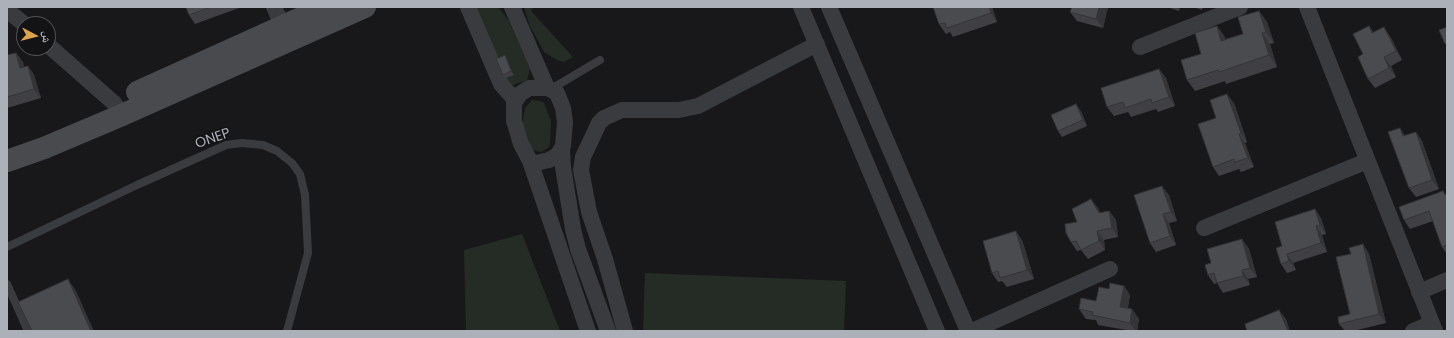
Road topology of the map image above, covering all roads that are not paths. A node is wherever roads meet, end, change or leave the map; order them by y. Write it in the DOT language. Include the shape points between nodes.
graph roads {
  1 [pos="326,7"];
  2 [pos="365,7"];
  3 [pos="468,7"];
  4 [pos="512,7"];
  5 [pos="801,7"];
  6 [pos="829,7"];
  7 [pos="1240,7"];
  8 [pos="1307,7"];
  9 [pos="7,10"];
  10 [pos="16,17"];
  11 [pos="282,24"];
  12 [pos="817,44"];
  13 [pos="1140,47"];
  14 [pos="56,52"];
  15 [pos="600,60"];
  16 [pos="549,89"];
  17 [pos="515,100"];
  18 [pos="118,109"];
  19 [pos="562,148"];
  20 [pos="9,158"];
  21 [pos="1367,160"];
  22 [pos="530,161"];
  23 [pos="1204,228"];
  24 [pos="7,247"];
  25 [pos="1110,269"];
  26 [pos="1447,280"];
  27 [pos="7,284"];
  28 [pos="1419,292"];
  29 [pos="1434,327"];
  30 [pos="28,331"];
  31 [pos="287,331"];
  32 [pos="588,331"];
  33 [pos="608,331"];
  34 [pos="625,331"];
  35 [pos="937,331"];
  36 [pos="968,331"];
  37 [pos="972,331"];
  38 [pos="1413,331"];
  1 -- 11 [label="street"];
  2 -- 11 [label="street"];
  3 -- 17 [label="street" via="498,77"];
  4 -- 16 [label="street"];
  5 -- 12 [label="street"];
  6 -- 36 [label="street"];
  7 -- 13 [label="street"];
  8 -- 21 [label="street"];
  9 -- 10 [label="street"];
  11 -- 18 [label="street"];
  12 -- 34 [label="street" via="698,106 670,110 622,110 599,123 583,157 581,170 589,212"];
  12 -- 35 [label="street"];
  14 -- 18 [label="street"];
  15 -- 16 [label="lane"];
  16 -- 17 [label="street" via="529,88"];
  16 -- 19 [label="street" via="558,95 563,108"];
  17 -- 22 [label="street" via="515,126 523,150"];
  18 -- 20 [label="street" via="51,130"];
  19 -- 22 [label="street" via="556,157 549,160 536,163"];
  19 -- 33 [label="street" via="575,236"];
  21 -- 23 [label="street"];
  21 -- 28 [label="street"];
  22 -- 32 [label="street"];
  24 -- 31 [label="lane, ONEP" via="226,145 263,145 277,151 292,163 300,174 305,195 308,253"];
  25 -- 37 [label="street"];
  26 -- 28 [label="street"];
  27 -- 30 [label="lane"];
  28 -- 29 [label="street"];
  29 -- 38 [label="street"];
}
